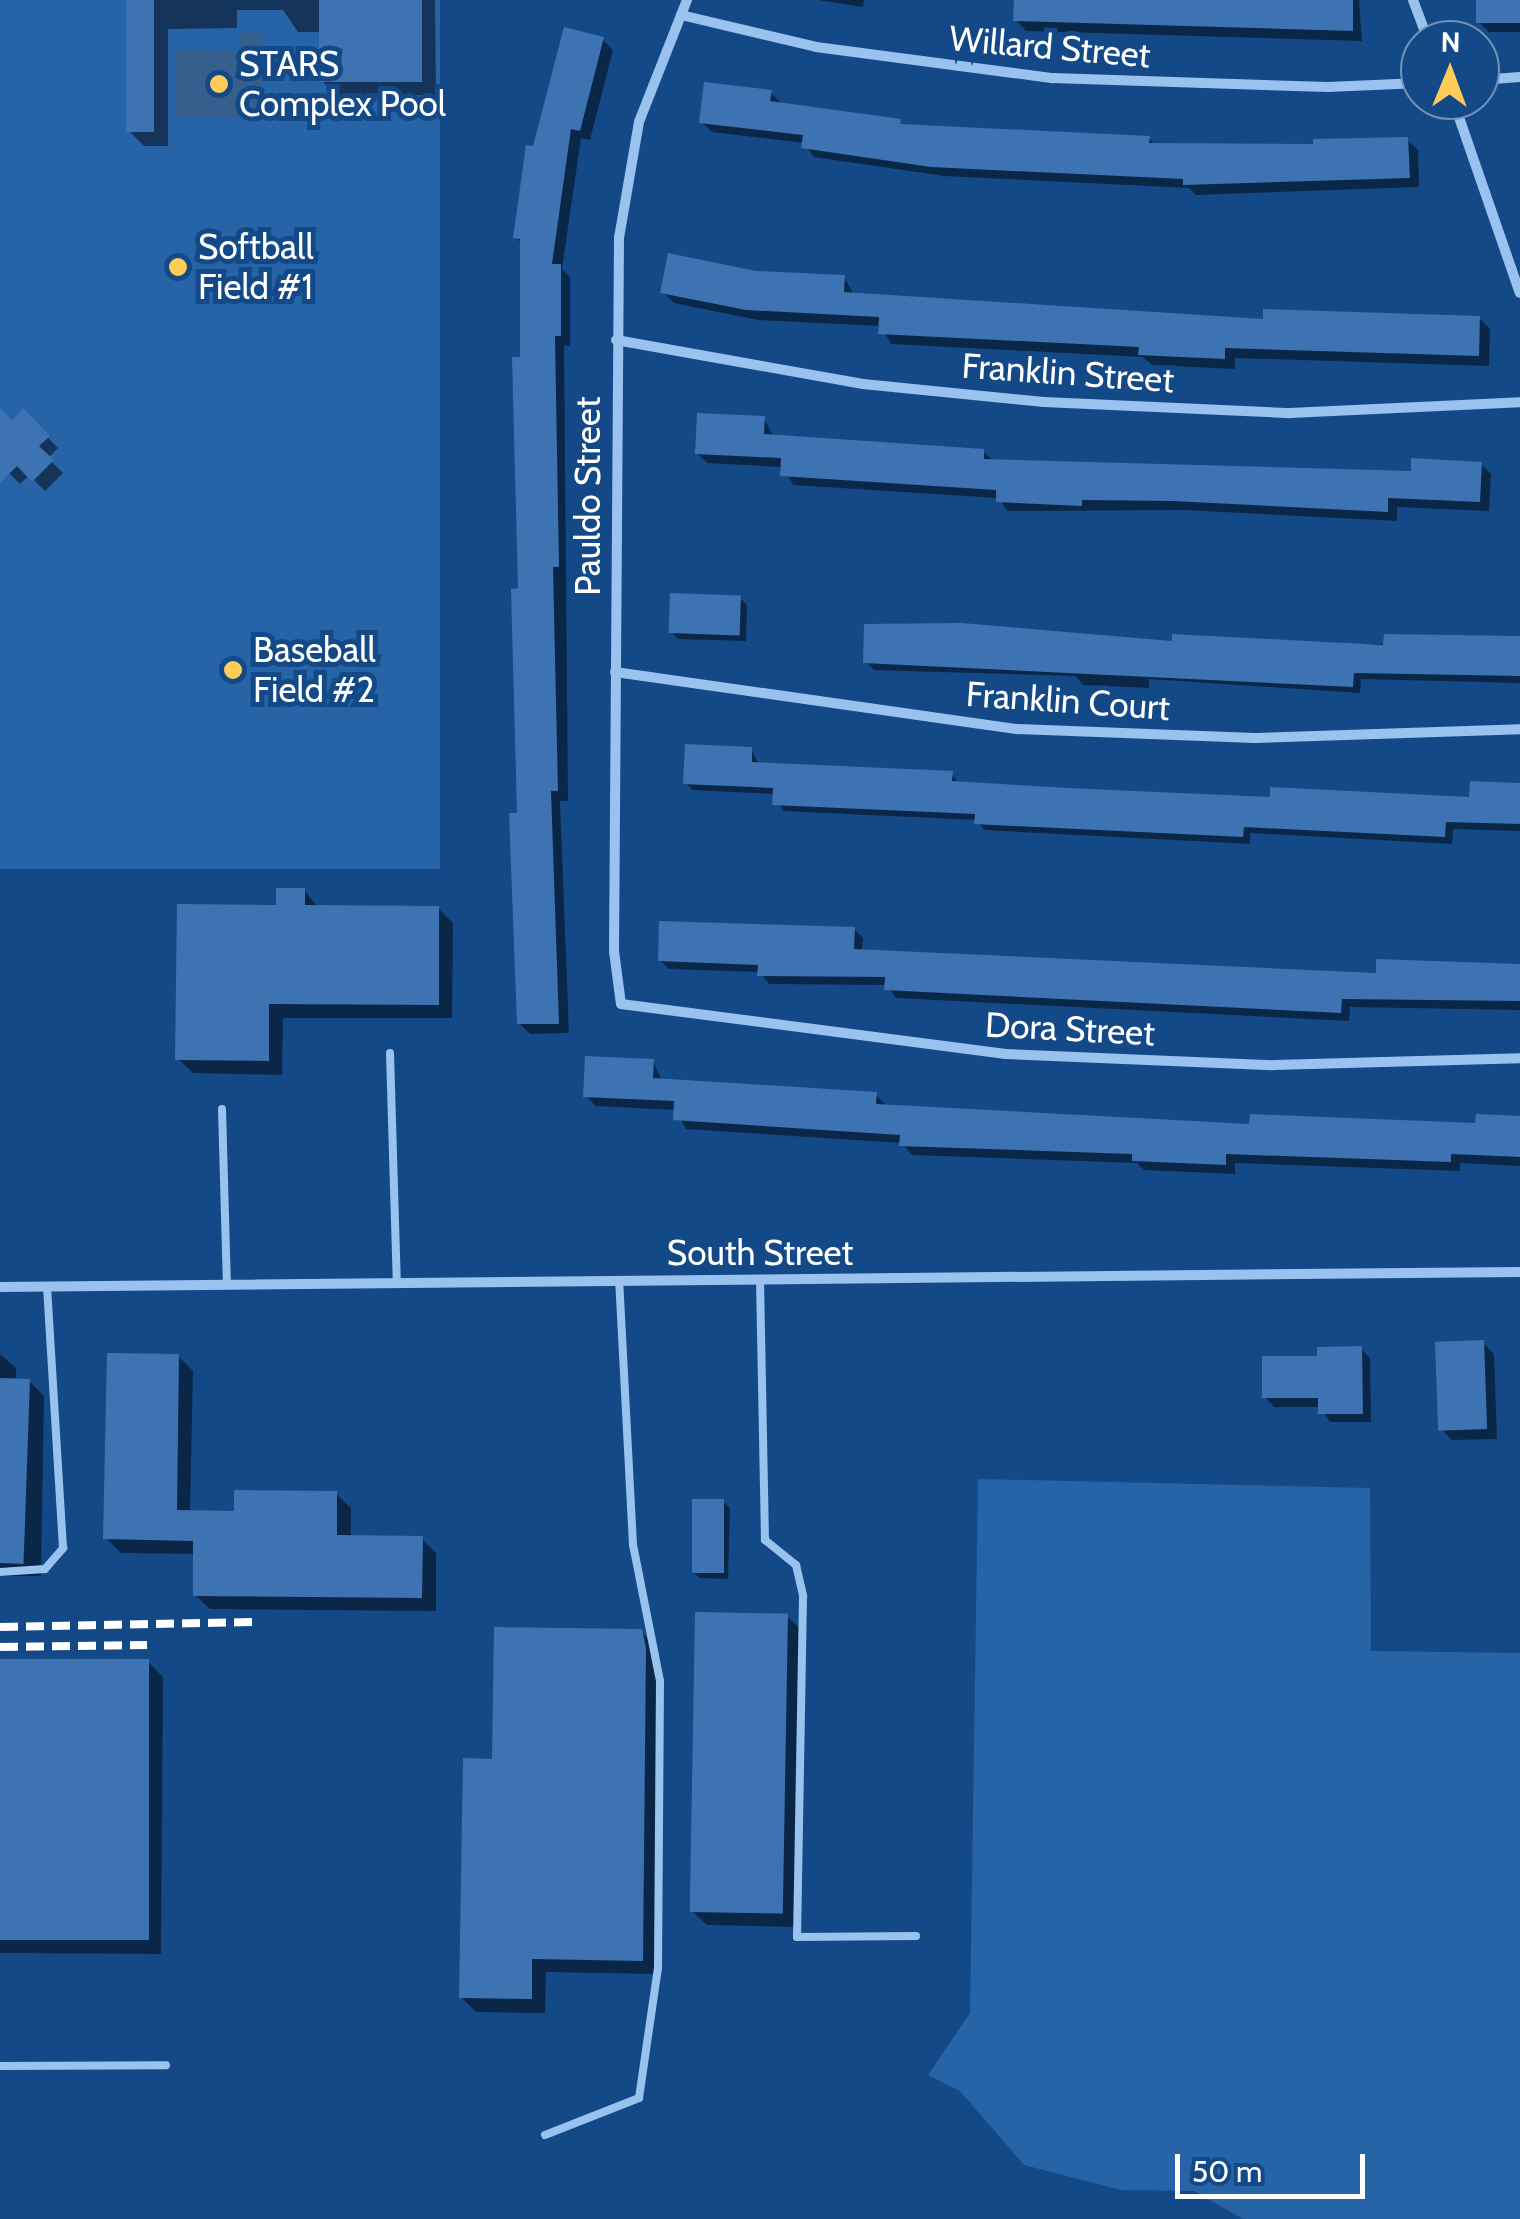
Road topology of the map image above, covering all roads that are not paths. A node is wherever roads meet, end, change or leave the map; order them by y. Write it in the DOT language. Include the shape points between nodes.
graph roads {
  1 [pos="687,0"];
  2 [pos="681,15"];
  3 [pos="1400,84"];
  4 [pos="1459,120"];
  5 [pos="1520,293"];
  6 [pos="616,340"];
  7 [pos="1520,402"];
  8 [pos="615,672"];
  9 [pos="1520,728"];
  10 [pos="621,1004"];
  11 [pos="390,1053"];
  12 [pos="1520,1058"];
  13 [pos="222,1108"];
  14 [pos="1520,1272"];
  15 [pos="760,1280"];
  16 [pos="618,1281"];
  17 [pos="396,1283"];
  18 [pos="227,1284"];
  19 [pos="47,1287"];
  20 [pos="0,1288"];
  21 [pos="0,1572"];
  22 [pos="916,1936"];
  23 [pos="166,2064"];
  24 [pos="0,2066"];
  25 [pos="544,2135"];
  1 -- 2 [label="street, Pauldo Street"];
  2 -- 3 [label="street, Willard Street" via="816,47 1054,78 1328,88"];
  2 -- 6 [label="street, Pauldo Street" via="654,73 623,199"];
  4 -- 5 [label="street"];
  6 -- 7 [label="street, Franklin Street" via="862,384 1044,402 1290,412"];
  6 -- 8 [label="street, Pauldo Street"];
  8 -- 9 [label="street, Franklin Court" via="1018,729 1255,738"];
  8 -- 10 [label="street, Pauldo Street" via="614,951"];
  10 -- 12 [label="street, Dora Street" via="1006,1054 1274,1064"];
  11 -- 17 [label="lane"];
  13 -- 18 [label="lane"];
  14 -- 15 [label="street, South Street"];
  15 -- 16 [label="street, South Street"];
  15 -- 22 [label="lane" via="765,1540 796,1565 804,1596 797,1938"];
  16 -- 17 [label="street, South Street"];
  16 -- 25 [label="lane" via="633,1545 660,1680 658,1968 638,2098"];
  17 -- 18 [label="street, South Street"];
  18 -- 19 [label="street, South Street"];
  19 -- 20 [label="street, South Street"];
  19 -- 21 [label="lane" via="63,1548 45,1569"];
  23 -- 24 [label="lane"];
}
